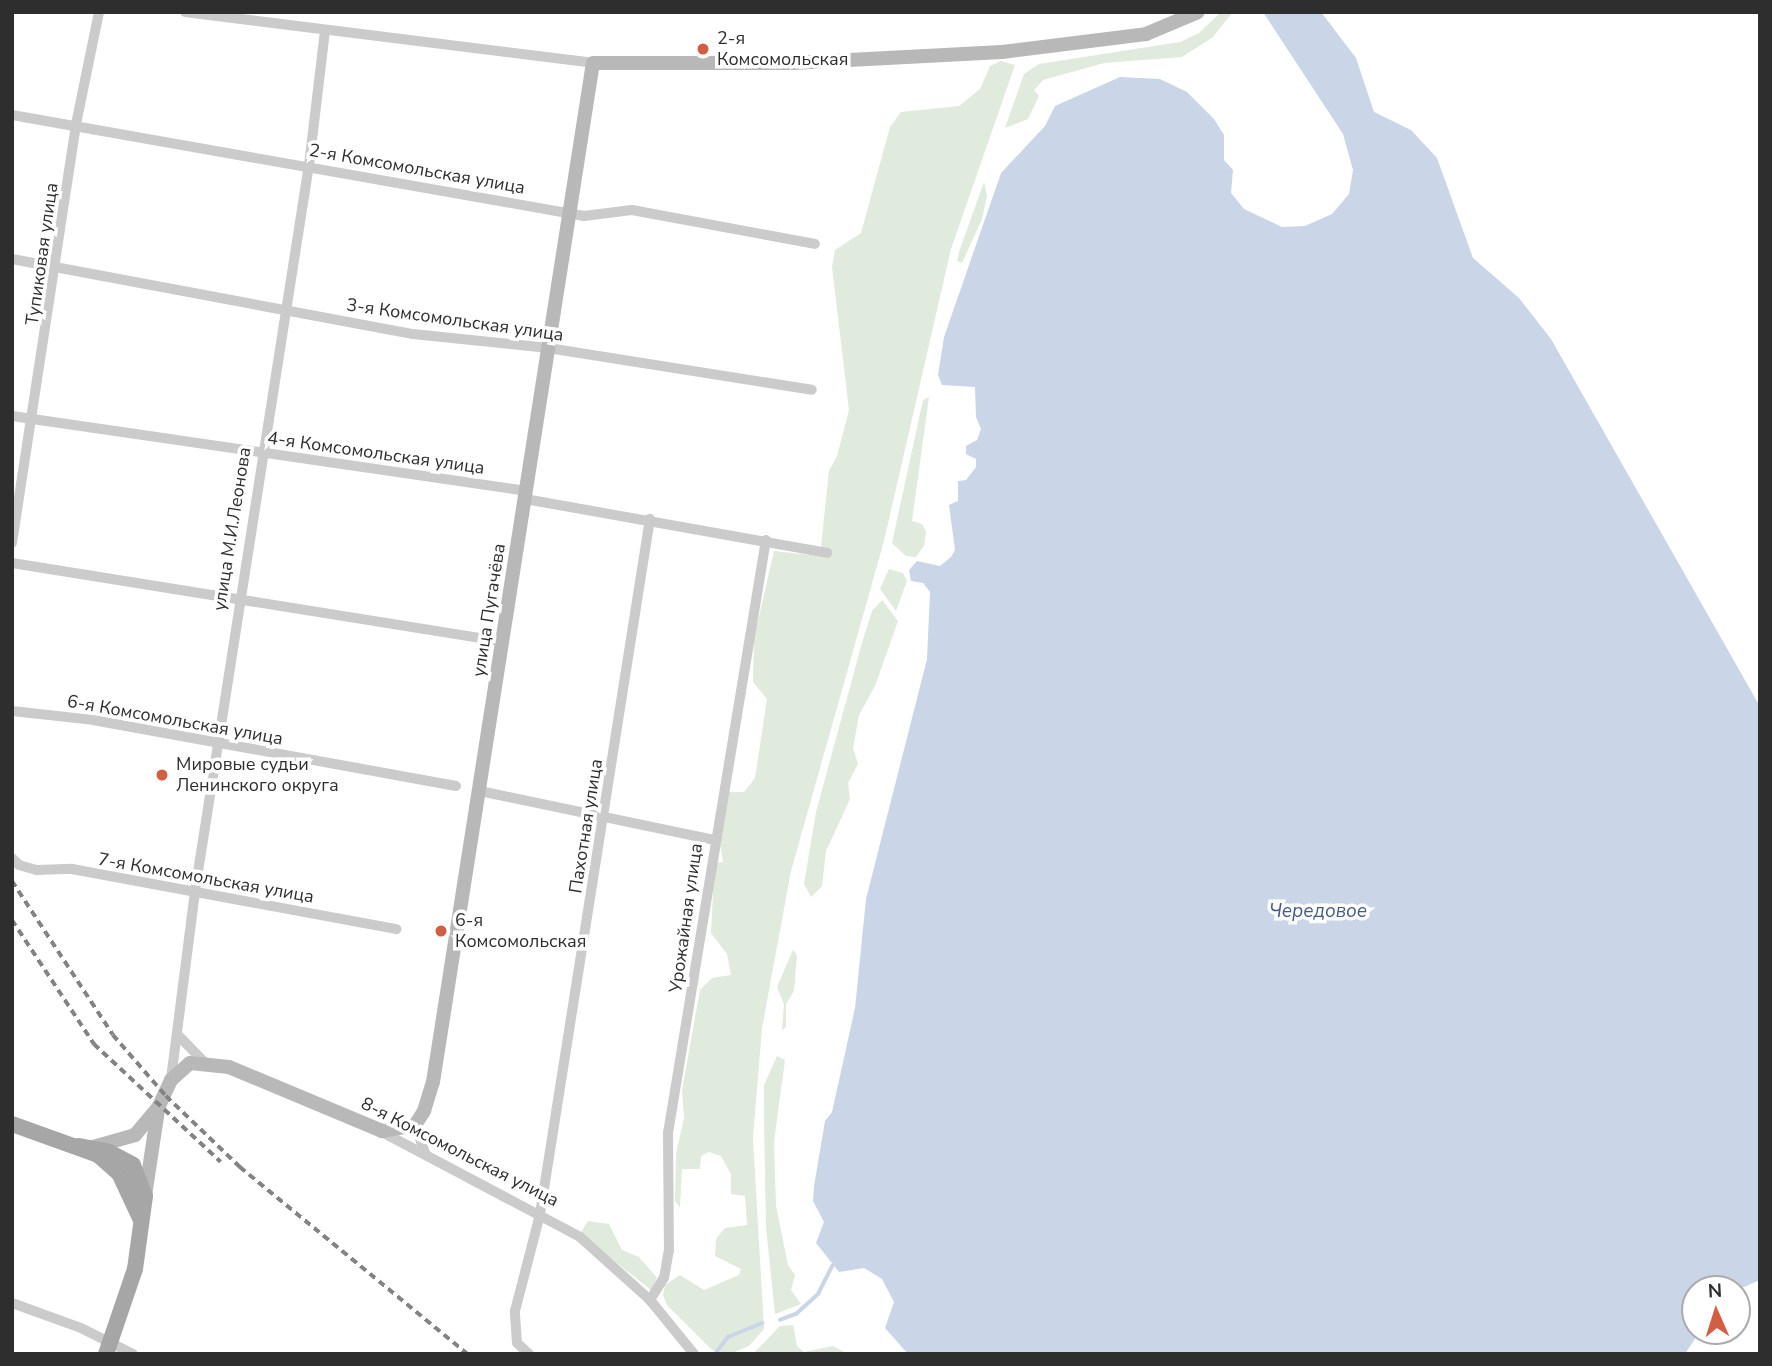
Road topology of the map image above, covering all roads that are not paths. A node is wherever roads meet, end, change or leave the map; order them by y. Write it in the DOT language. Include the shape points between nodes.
graph roads {
  1 [pos="99,12"];
  2 [pos="185,12"];
  3 [pos="1198,12"];
  4 [pos="325,30"];
  5 [pos="593,63"];
  6 [pos="12,115"];
  7 [pos="75,129"];
  8 [pos="309,165"];
  9 [pos="569,213"];
  10 [pos="816,244"];
  11 [pos="12,259"];
  12 [pos="57,268"];
  13 [pos="285,311"];
  14 [pos="548,348"];
  15 [pos="812,390"];
  16 [pos="12,416"];
  17 [pos="34,420"];
  18 [pos="263,453"];
  19 [pos="526,495"];
  20 [pos="650,519"];
  21 [pos="766,540"];
  22 [pos="12,543"];
  23 [pos="827,553"];
  24 [pos="12,563"];
  25 [pos="240,601"];
  26 [pos="503,642"];
  27 [pos="12,711"];
  28 [pos="218,743"];
  29 [pos="456,786"];
  30 [pos="480,791"];
  31 [pos="603,818"];
  32 [pos="714,840"];
  33 [pos="12,858"];
  34 [pos="195,891"];
  35 [pos="397,929"];
  36 [pos="178,1035"];
  37 [pos="205,1063"];
  38 [pos="171,1080"];
  39 [pos="162,1102"];
  40 [pos="12,1124"];
  41 [pos="415,1125"];
  42 [pos="382,1131"];
  43 [pos="135,1135"];
  44 [pos="79,1146"];
  45 [pos="151,1151"];
  46 [pos="425,1153"];
  47 [pos="98,1155"];
  48 [pos="128,1161"];
  49 [pos="139,1195"];
  50 [pos="540,1214"];
  51 [pos="650,1300"];
  52 [pos="12,1303"];
  53 [pos="107,1350"];
  54 [pos="692,1353"];
  55 [pos="133,1354"];
  56 [pos="529,1354"];
  1 -- 7 [label="street, Тупиковая улица"];
  2 -- 4 [label="street"];
  3 -- 5 [label="main road" via="1146,34 1038,47 792,63"];
  4 -- 5 [label="street"];
  4 -- 8 [label="street, улица М.И.Леонова"];
  5 -- 9 [label="main road, улица Пугачёва"];
  6 -- 7 [label="street, 2-я Комсомольская улица"];
  7 -- 8 [label="street, 2-я Комсомольская улица"];
  7 -- 12 [label="street, Тупиковая улица"];
  8 -- 9 [label="street, 2-я Комсомольская улица"];
  8 -- 13 [label="street, улица М.И.Леонова"];
  9 -- 10 [label="street, 2-я Комсомольская улица" via="596,216 632,210"];
  9 -- 14 [label="main road, улица Пугачёва"];
  11 -- 12 [label="street, 3-я Комсомольская улица"];
  12 -- 13 [label="street, 3-я Комсомольская улица"];
  12 -- 17 [label="street, Тупиковая улица"];
  13 -- 14 [label="street, 3-я Комсомольская улица" via="412,334"];
  13 -- 18 [label="street, улица М.И.Леонова"];
  14 -- 15 [label="street, 3-я Комсомольская улица"];
  14 -- 19 [label="main road, улица Пугачёва"];
  16 -- 17 [label="street, 4-я Комсомольская улица"];
  17 -- 18 [label="street, 4-я Комсомольская улица"];
  17 -- 22 [label="street, Тупиковая улица"];
  18 -- 19 [label="street, 4-я Комсомольская улица"];
  18 -- 25 [label="street, улица М.И.Леонова"];
  19 -- 20 [label="street, 4-я Комсомольская улица"];
  19 -- 26 [label="main road, улица Пугачёва"];
  20 -- 21 [label="street, 4-я Комсомольская улица"];
  20 -- 31 [label="street, Пахотная улица"];
  21 -- 23 [label="street, 4-я Комсомольская улица"];
  21 -- 32 [label="street, Урожайная улица"];
  24 -- 25 [label="street"];
  25 -- 26 [label="street"];
  25 -- 28 [label="street, улица М.И.Леонова"];
  26 -- 30 [label="main road, улица Пугачёва"];
  27 -- 28 [label="street, 6-я Комсомольская улица" via="93,720"];
  28 -- 29 [label="street, 6-я Комсомольская улица"];
  28 -- 34 [label="street, улица М.И.Леонова"];
  30 -- 31 [label="street"];
  30 -- 41 [label="main road, улица Пугачёва" via="433,1082"];
  31 -- 32 [label="street"];
  31 -- 50 [label="street, Пахотная улица"];
  32 -- 51 [label="street, Урожайная улица" via="668,1133 668,1251 664,1278"];
  33 -- 34 [label="street, 7-я Комсомольская улица" via="37,870 72,869"];
  34 -- 35 [label="street, 7-я Комсомольская улица"];
  34 -- 36 [label="street, улица М.И.Леонова"];
  36 -- 37 [label="street"];
  36 -- 38 [label="street, улица М.И.Леонова"];
  37 -- 38 [label="main road" via="190,1063"];
  37 -- 39 [label="main road" via="183,1077"];
  37 -- 42 [label="main road, 8-я Комсомольская улица" via="229,1067"];
  38 -- 39 [label="main road, улица М.И.Леонова"];
  39 -- 43 [label="main road"];
  39 -- 45 [label="main road"];
  40 -- 44 [label="main road"];
  41 -- 42 [label="main road"];
  41 -- 46 [label="street"];
  42 -- 46 [label="street, 8-я Комсомольская улица"];
  43 -- 44 [label="main road" via="110,1145"];
  43 -- 48 [label="main road"];
  44 -- 47 [label="main road"];
  44 -- 48 [label="main road"];
  45 -- 48 [label="main road"];
  45 -- 49 [label="main road"];
  46 -- 50 [label="street, 8-я Комсомольская улица"];
  47 -- 48 [label="main road"];
  47 -- 49 [label="main road"];
  48 -- 49 [label="main road" via="139,1172"];
  49 -- 53 [label="main road" via="142,1223 135,1269"];
  50 -- 51 [label="street, 8-я Комсомольская улица" via="580,1237"];
  50 -- 56 [label="street, Пахотная улица" via="519,1287 517,1343"];
  51 -- 54 [label="street, 8-я Комсомольская улица"];
  52 -- 53 [label="street" via="81,1328"];
  53 -- 55 [label="street"];
}
